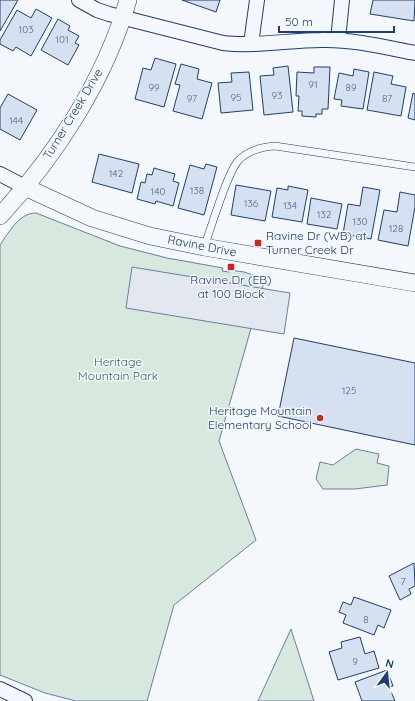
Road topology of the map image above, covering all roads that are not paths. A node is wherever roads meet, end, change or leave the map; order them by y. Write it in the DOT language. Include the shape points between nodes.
graph roads {
  1 [pos="79,0"];
  2 [pos="128,0"];
  3 [pos="256,0"];
  4 [pos="342,0"];
  5 [pos="122,17"];
  6 [pos="338,40"];
  7 [pos="251,44"];
  8 [pos="415,53"];
  9 [pos="415,167"];
  10 [pos="0,174"];
  11 [pos="25,188"];
  12 [pos="0,216"];
  13 [pos="204,247"];
  14 [pos="415,283"];
  15 [pos="0,689"];
  16 [pos="25,701"];
  1 -- 5 [label="street" via="97,10"];
  2 -- 5 [label="street, Turner Creek Drive"];
  3 -- 7 [label="street"];
  4 -- 6 [label="street"];
  5 -- 7 [label="street" via="223,43"];
  5 -- 11 [label="street, Turner Creek Drive" via="105,60 85,99 51,154"];
  6 -- 7 [label="street"];
  6 -- 8 [label="street"];
  9 -- 13 [label="lane" via="275,146 261,147 236,164"];
  10 -- 11 [label="street, Ravine Drive"];
  11 -- 12 [label="street, Turner Creek Drive"];
  11 -- 13 [label="street, Ravine Drive" via="111,225"];
  13 -- 14 [label="street, Ravine Drive"];
  15 -- 16 [label="street"];
}
